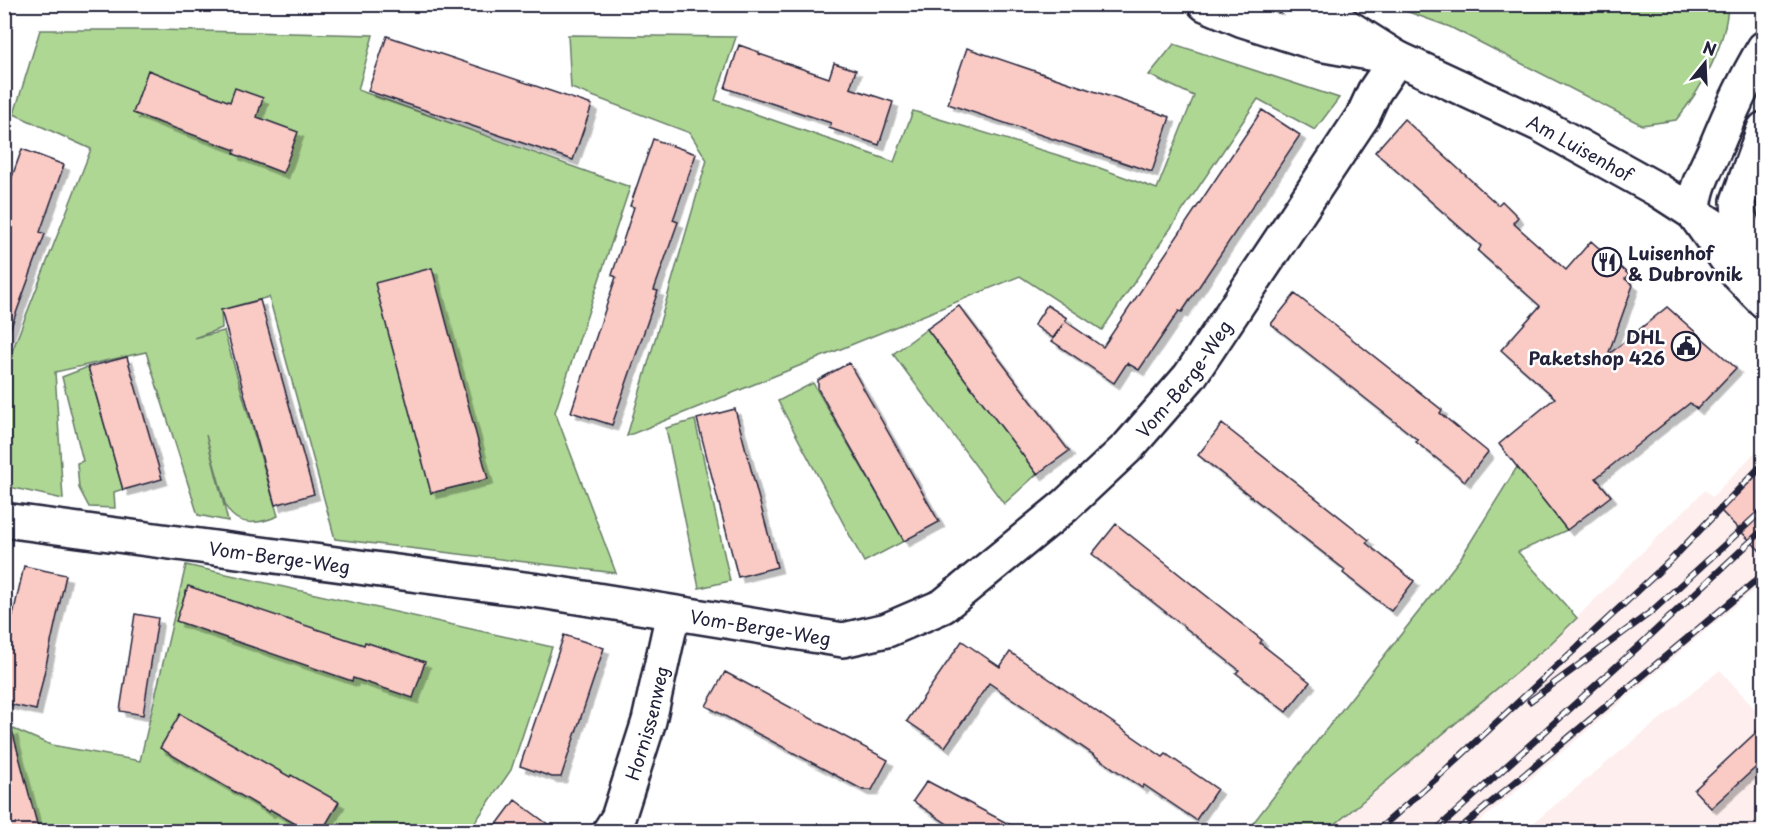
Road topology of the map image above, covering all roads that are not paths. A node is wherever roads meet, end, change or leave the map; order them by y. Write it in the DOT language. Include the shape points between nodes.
graph roads {
  1 [pos="1204,4"];
  2 [pos="1295,4"];
  3 [pos="1764,48"];
  4 [pos="1397,58"];
  5 [pos="1764,129"];
  6 [pos="1740,191"];
  7 [pos="1697,200"];
  8 [pos="1759,257"];
  9 [pos="1764,301"];
  10 [pos="4,520"];
  11 [pos="673,613"];
  12 [pos="609,831"];
  1 -- 4 [label="street, Am Luisenhof" via="1319,45"];
  2 -- 4 [label="street, Am Luisenhof" via="1329,15"];
  3 -- 7 [label="street" via="1743,82"];
  4 -- 7 [label="street, Am Luisenhof" via="1539,124 1638,178"];
  4 -- 11 [label="street, Vom-Berge-Weg" via="1363,116 1190,376 1093,482 943,606 887,630 843,640"];
  5 -- 6 [label="street"];
  6 -- 7 [label="street"];
  6 -- 8 [label="street" via="1739,217"];
  7 -- 8 [label="street, Am Luisenhof"];
  7 -- 9 [label="street" via="1735,271"];
  10 -- 11 [label="street, Vom-Berge-Weg" via="510,587"];
  11 -- 12 [label="street, Hornissenweg" via="649,721 618,818"];
}
